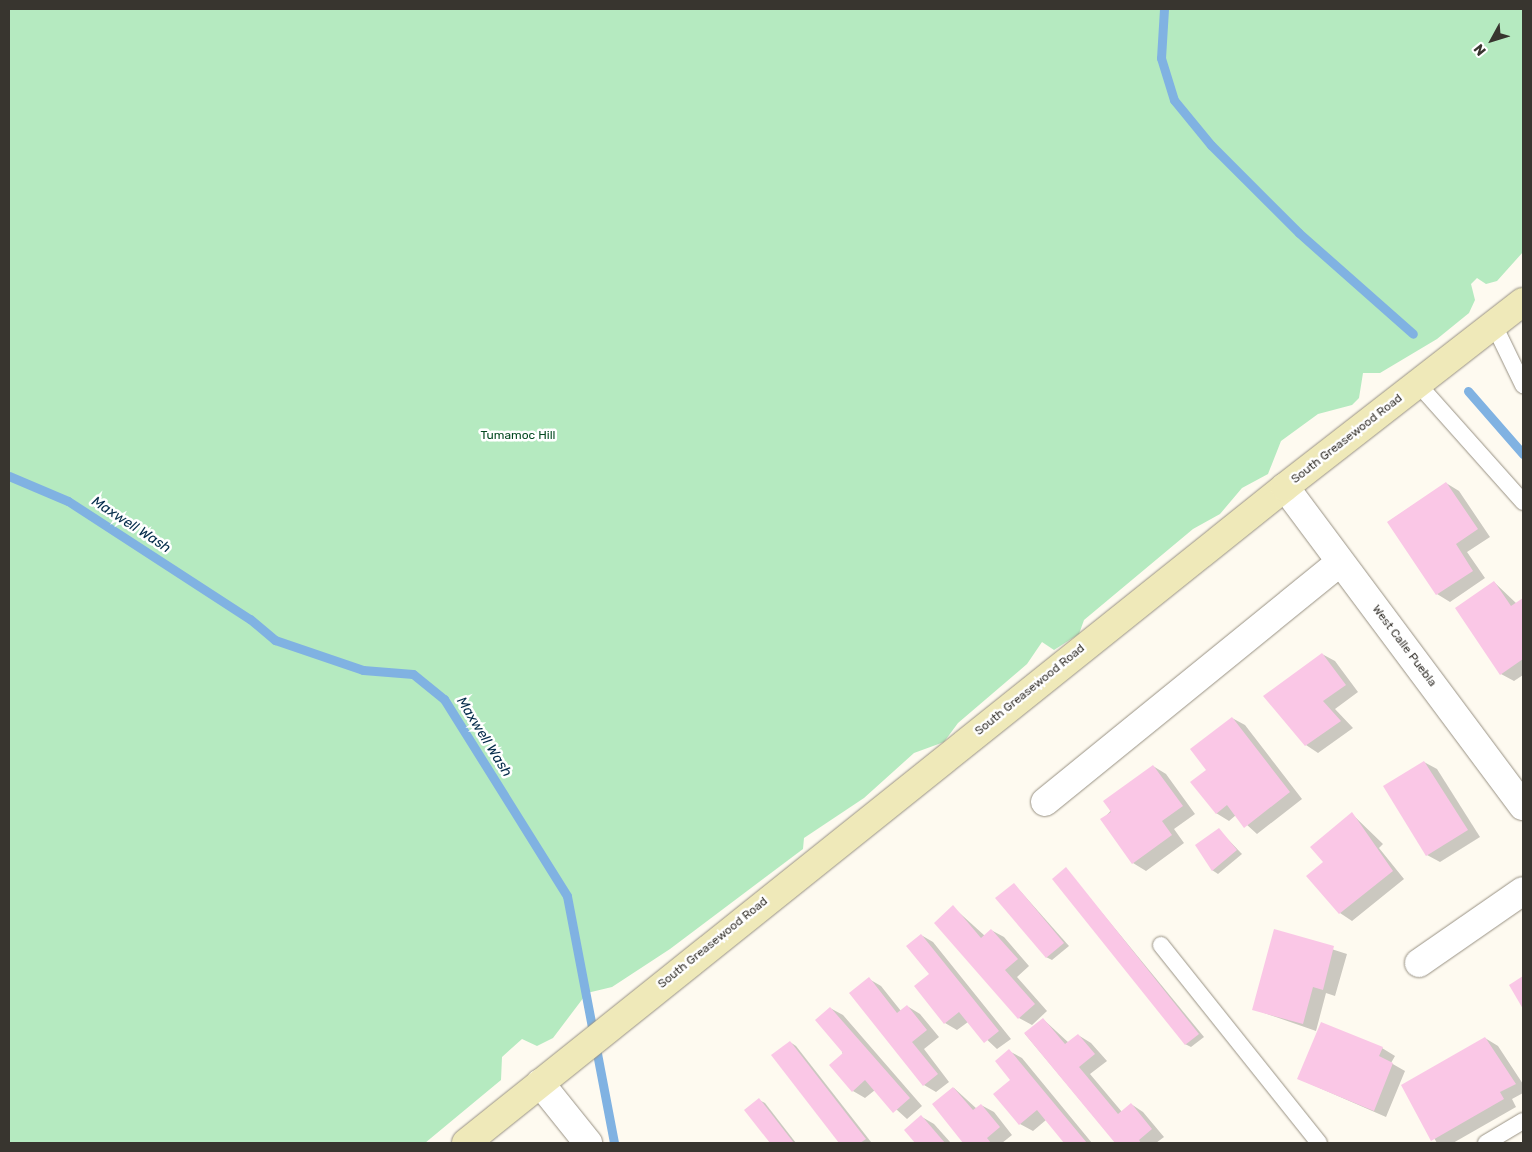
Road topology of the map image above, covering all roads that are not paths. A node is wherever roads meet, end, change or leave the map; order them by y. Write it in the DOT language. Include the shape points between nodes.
graph roads {
  1 [pos="1523,302"];
  2 [pos="1494,325"];
  3 [pos="1418,384"];
  4 [pos="1523,385"];
  5 [pos="1285,487"];
  6 [pos="1523,502"];
  7 [pos="1340,562"];
  8 [pos="1045,802"];
  9 [pos="1523,806"];
  10 [pos="1523,891"];
  11 [pos="1161,945"];
  12 [pos="1419,963"];
  13 [pos="540,1082"];
  14 [pos="1523,1121"];
  15 [pos="466,1143"];
  16 [pos="588,1143"];
  17 [pos="1319,1143"];
  18 [pos="1486,1143"];
  1 -- 2 [label="main road, South Greasewood Road"];
  2 -- 3 [label="main road, South Greasewood Road"];
  2 -- 4 [label="lane"];
  3 -- 5 [label="main road, South Greasewood Road"];
  3 -- 6 [label="lane"];
  5 -- 7 [label="street, West Calle Puebla"];
  5 -- 13 [label="main road, South Greasewood Road"];
  7 -- 8 [label="street"];
  7 -- 9 [label="street, West Calle Puebla"];
  10 -- 12 [label="street"];
  11 -- 17 [label="lane"];
  13 -- 15 [label="main road, South Greasewood Road"];
  13 -- 16 [label="street"];
  14 -- 18 [label="lane"];
}
